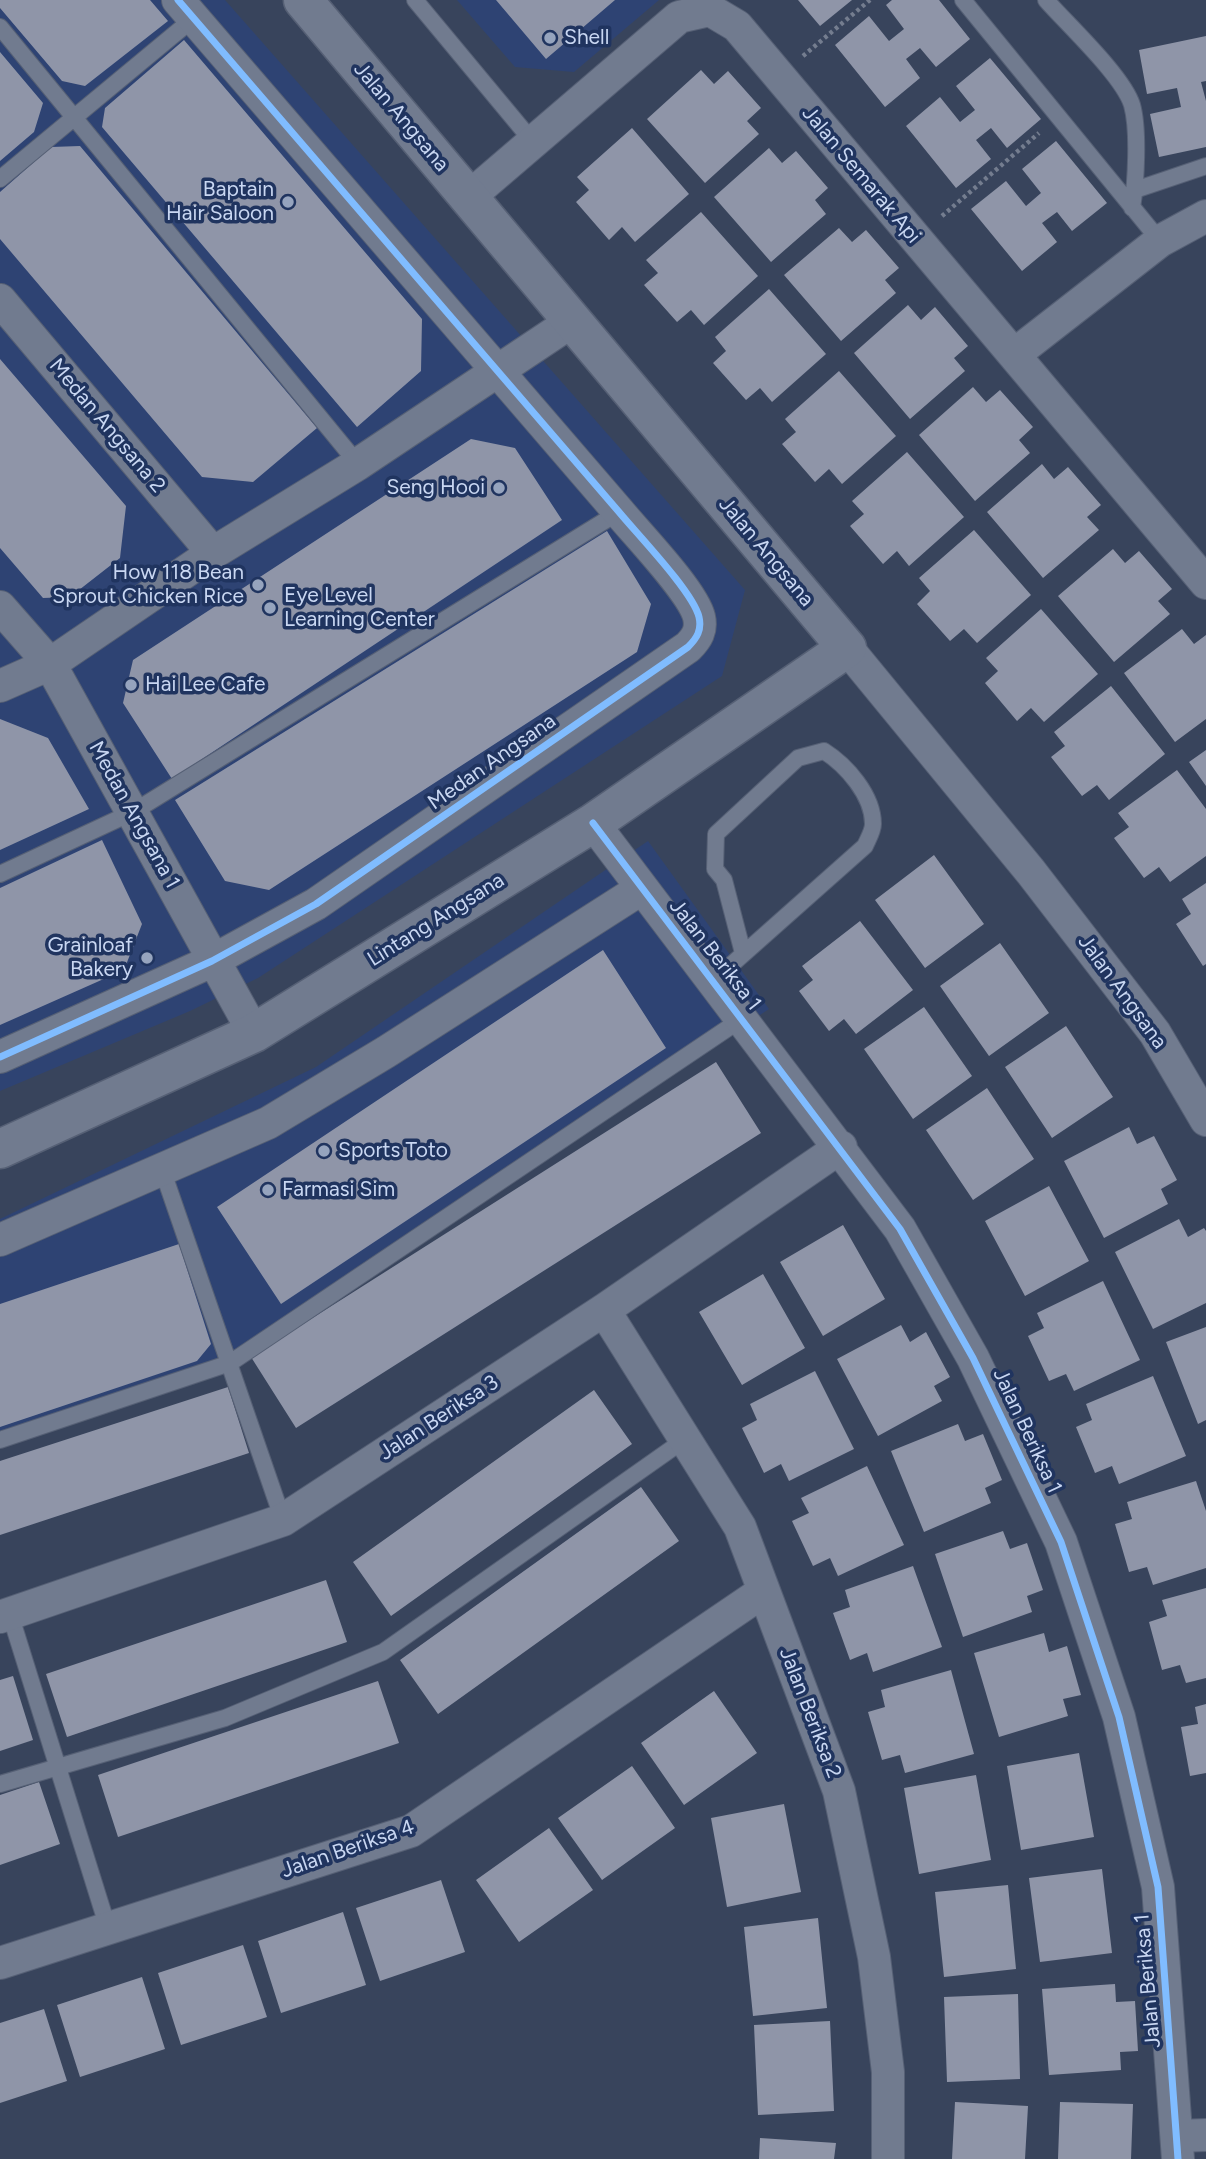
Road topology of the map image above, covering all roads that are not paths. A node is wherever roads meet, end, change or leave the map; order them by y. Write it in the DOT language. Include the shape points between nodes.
graph roads {
  1 [pos="303,0"];
  2 [pos="415,0"];
  3 [pos="963,0"];
  4 [pos="1046,0"];
  5 [pos="186,9"];
  6 [pos="0,27"];
  7 [pos="74,118"];
  8 [pos="533,142"];
  9 [pos="1206,166"];
  10 [pos="0,179"];
  11 [pos="1135,190"];
  12 [pos="469,197"];
  13 [pos="1132,208"];
  14 [pos="1206,216"];
  15 [pos="1160,241"];
  16 [pos="0,300"];
  17 [pos="570,322"];
  18 [pos="1015,354"];
  19 [pos="500,372"];
  20 [pos="358,464"];
  21 [pos="620,512"];
  22 [pos="214,553"];
  23 [pos="1206,583"];
  24 [pos="0,607"];
  25 [pos="848,648"];
  26 [pos="50,664"];
  27 [pos="0,686"];
  28 [pos="133,812"];
  29 [pos="593,823"];
  30 [pos="0,874"];
  31 [pos="641,889"];
  32 [pos="743,953"];
  33 [pos="212,961"];
  34 [pos="713,981"];
  35 [pos="743,1018"];
  36 [pos="254,1033"];
  37 [pos="0,1058"];
  38 [pos="1206,1121"];
  39 [pos="841,1147"];
  40 [pos="0,1149"];
  41 [pos="162,1169"];
  42 [pos="0,1240"];
  43 [pos="604,1310"];
  44 [pos="230,1363"];
  45 [pos="0,1440"];
  46 [pos="684,1440"];
  47 [pos="283,1520"];
  48 [pos="764,1591"];
  49 [pos="5,1615"];
  50 [pos="60,1766"];
  51 [pos="0,1784"];
  52 [pos="108,1928"];
  53 [pos="0,1963"];
  54 [pos="1187,2143"];
  55 [pos="888,2159"];
  1 -- 12 [label="main road, Jalan Angsana"];
  2 -- 8 [label="lane"];
  3 -- 13 [label="lane"];
  4 -- 11 [label="lane" via="1120,84 1132,106"];
  5 -- 7 [label="lane"];
  5 -- 19 [label="street, Medan Angsana"];
  6 -- 7 [label="lane"];
  7 -- 10 [label="lane"];
  7 -- 20 [label="lane"];
  8 -- 12 [label="street, Jalan Semarak Api"];
  8 -- 18 [label="street, Jalan Semarak Api" via="679,17 710,10 737,26"];
  9 -- 11 [label="lane"];
  11 -- 13 [label="lane"];
  12 -- 17 [label="main road, Jalan Angsana"];
  13 -- 15 [label="lane"];
  14 -- 15 [label="street"];
  15 -- 18 [label="street"];
  16 -- 22 [label="street, Medan Angsana 2"];
  17 -- 19 [label="street"];
  17 -- 25 [label="main road, Jalan Angsana"];
  18 -- 23 [label="street, Jalan Semarak Api"];
  19 -- 20 [label="street"];
  19 -- 21 [label="street, Medan Angsana"];
  20 -- 22 [label="street"];
  21 -- 28 [label="lane"];
  21 -- 33 [label="street, Medan Angsana" via="696,609 700,629 696,639 316,904"];
  22 -- 26 [label="street"];
  24 -- 26 [label="street, Medan Angsana 1"];
  25 -- 29 [label="main road, Lintang Angsana"];
  25 -- 38 [label="street, Jalan Angsana" via="1155,1032"];
  26 -- 27 [label="street"];
  26 -- 28 [label="street, Medan Angsana 1"];
  28 -- 30 [label="lane"];
  28 -- 33 [label="street, Medan Angsana 1"];
  29 -- 31 [label="street, Jalan Beriksa 1"];
  29 -- 36 [label="main road, Lintang Angsana"];
  31 -- 34 [label="street, Jalan Beriksa 1"];
  31 -- 41 [label="street" via="268,1123"];
  32 -- 32 [label="lane" via="724,880 715,869 716,834 798,758 824,751 842,762 869,803 873,826 865,846"];
  32 -- 34 [label="lane"];
  33 -- 36 [label="street, Medan Angsana 1"];
  33 -- 37 [label="street, Medan Angsana"];
  34 -- 35 [label="street, Jalan Beriksa 1"];
  35 -- 39 [label="street, Jalan Beriksa 1"];
  35 -- 44 [label="lane"];
  36 -- 40 [label="main road, Lintang Angsana"];
  39 -- 43 [label="street, Jalan Beriksa 3"];
  39 -- 54 [label="street, Jalan Beriksa 1" via="900,1229 973,1358 1061,1542 1119,1717 1158,1887"];
  41 -- 42 [label="street"];
  41 -- 44 [label="lane"];
  43 -- 46 [label="street, Jalan Beriksa 2"];
  43 -- 47 [label="street, Jalan Beriksa 3"];
  44 -- 45 [label="lane"];
  44 -- 47 [label="lane"];
  46 -- 48 [label="street, Jalan Beriksa 2" via="740,1527"];
  46 -- 50 [label="lane" via="383,1652 225,1718"];
  47 -- 49 [label="street, Jalan Beriksa 3"];
  48 -- 52 [label="street, Jalan Beriksa 4" via="411,1831"];
  48 -- 55 [label="street, Jalan Beriksa 2" via="839,1791 874,1957 888,2072"];
  49 -- 50 [label="lane"];
  50 -- 51 [label="lane"];
  50 -- 52 [label="lane"];
  52 -- 53 [label="street, Jalan Beriksa 4"];
}
